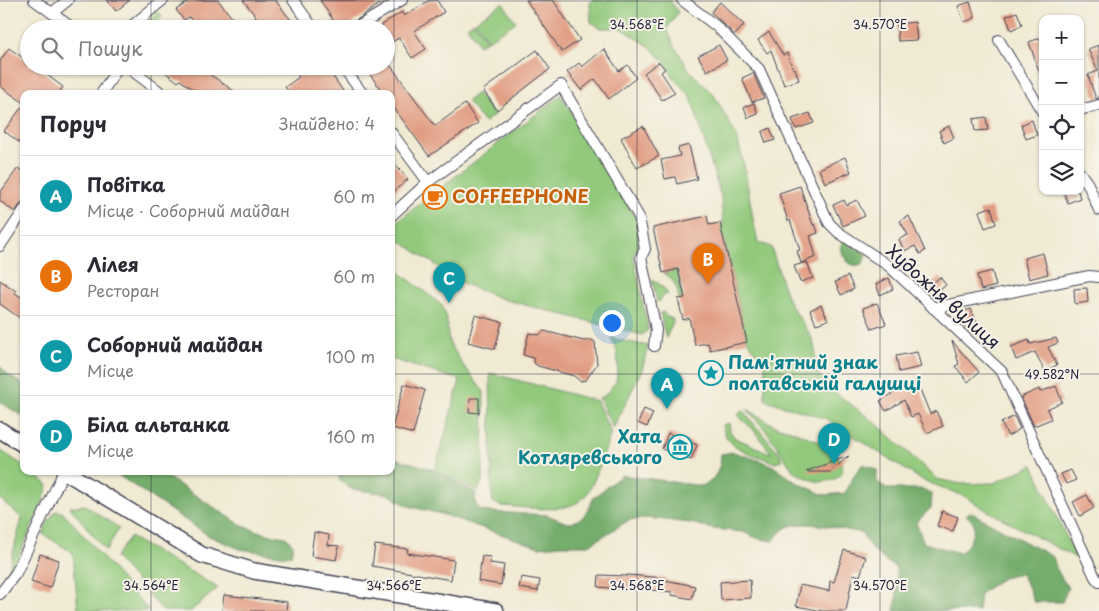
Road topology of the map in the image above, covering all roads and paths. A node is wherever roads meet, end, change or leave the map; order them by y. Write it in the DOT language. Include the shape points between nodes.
graph roads {
  1 [pos="34,0"];
  2 [pos="68,0"];
  3 [pos="163,0"];
  4 [pos="293,0"];
  5 [pos="402,0"];
  6 [pos="682,0"];
  7 [pos="52,13"];
  8 [pos="62,20"];
  9 [pos="139,20"];
  10 [pos="307,20"];
  11 [pos="369,20"];
  12 [pos="999,40"];
  13 [pos="113,75"];
  14 [pos="138,75"];
  15 [pos="349,75"];
  16 [pos="104,90"];
  17 [pos="158,90"];
  18 [pos="360,90"];
  19 [pos="1099,105"];
  20 [pos="1039,106"];
  21 [pos="1084,109"];
  22 [pos="395,137"];
  23 [pos="1084,178"];
  24 [pos="428,182"];
  25 [pos="1099,210"];
  26 [pos="395,212"];
  27 [pos="20,216"];
  28 [pos="0,246"];
  29 [pos="1099,277"];
  30 [pos="933,308"];
  31 [pos="654,346"];
  32 [pos="0,430"];
  33 [pos="20,442"];
  34 [pos="62,475"];
  35 [pos="71,475"];
  36 [pos="1097,579"];
  37 [pos="0,594"];
  38 [pos="496,611"];
  1 -- 7 [label="street"];
  2 -- 7 [label="street"];
  3 -- 9 [label="street"];
  4 -- 10 [label="street"];
  5 -- 11 [label="street"];
  6 -- 30 [label="street, Художня вулиця" via="716,26 759,69 830,223 838,232 889,266"];
  7 -- 8 [label="street"];
  12 -- 20 [label="street"];
  13 -- 16 [label="street"];
  14 -- 17 [label="street"];
  15 -- 18 [label="street"];
  19 -- 21 [label="street"];
  22 -- 24 [label="street"];
  23 -- 25 [label="street"];
  24 -- 26 [label="street"];
  24 -- 31 [label="street" via="561,85 639,217 645,249 641,257 656,330"];
  27 -- 28 [label="street"];
  29 -- 30 [label="street" via="1089,276"];
  30 -- 36 [label="street, Художня вулиця" via="1002,372"];
  32 -- 33 [label="main road"];
  34 -- 37 [label="street" via="16,573"];
  35 -- 38 [label="main road" via="202,555 254,570"];
}
